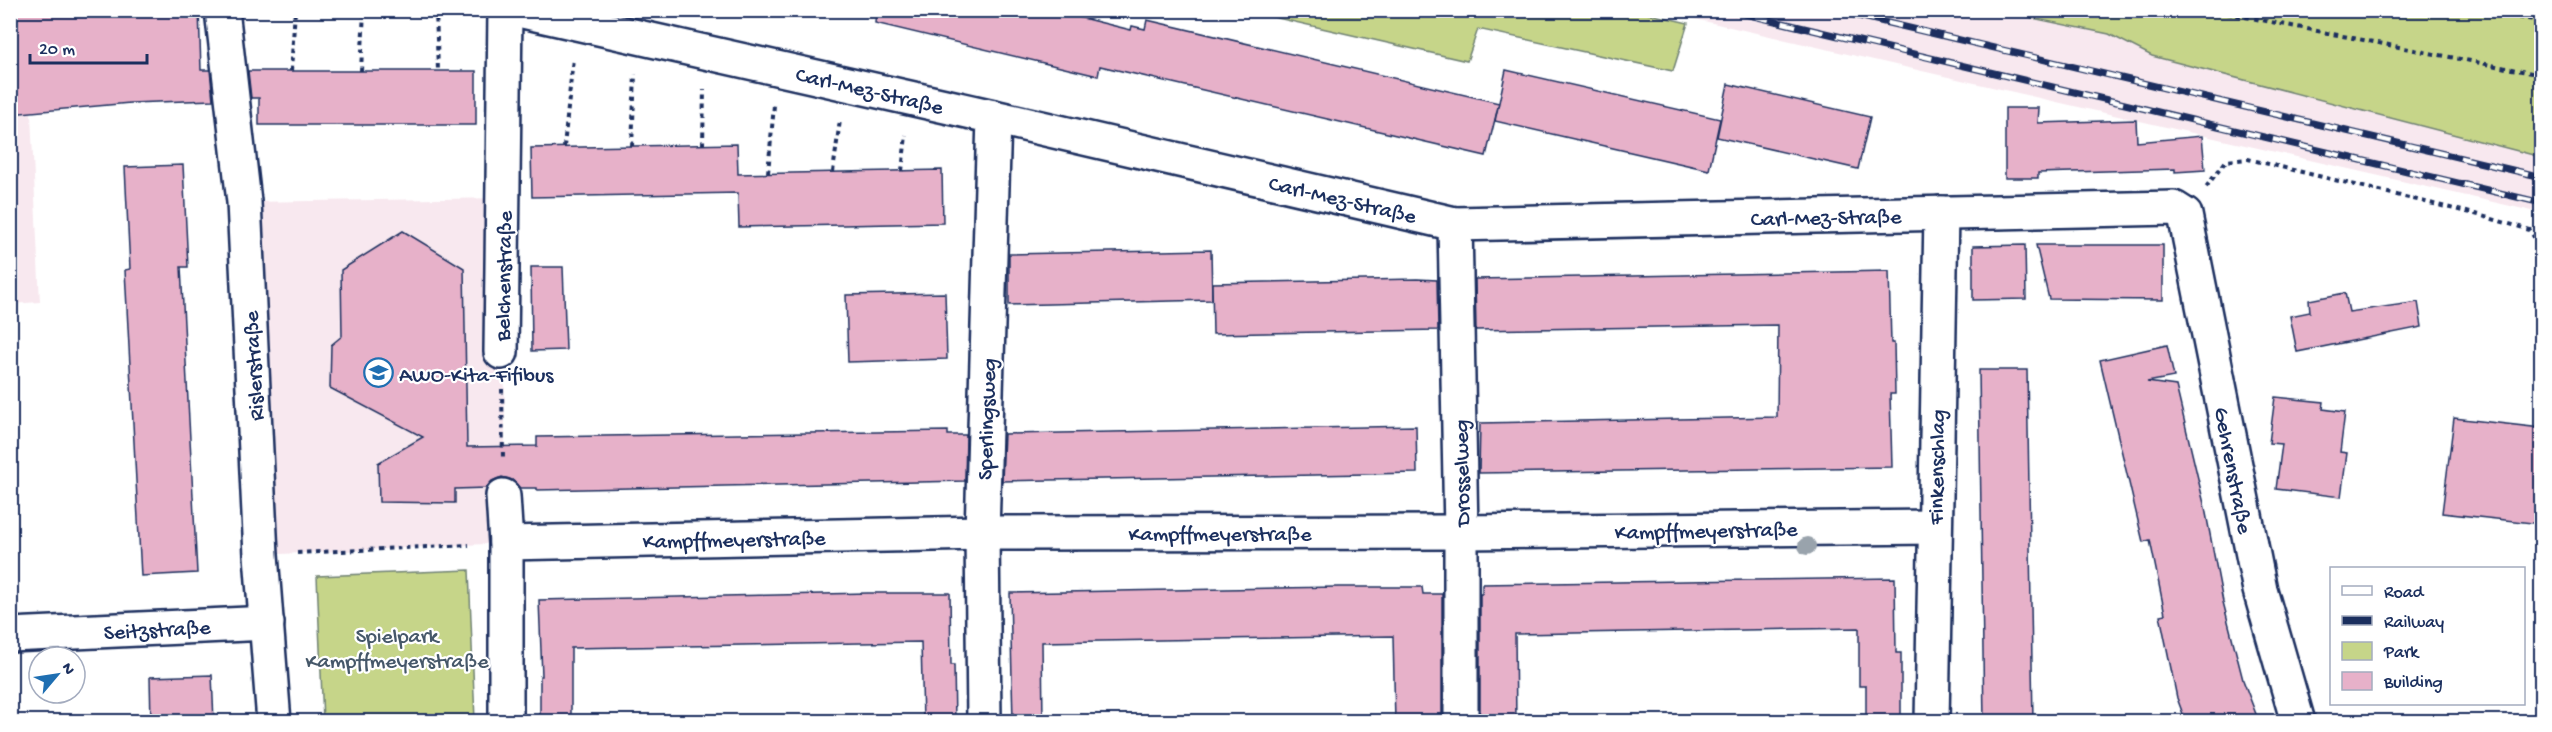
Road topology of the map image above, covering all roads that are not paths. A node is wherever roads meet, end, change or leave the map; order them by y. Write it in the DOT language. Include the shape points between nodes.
graph roads {
  1 [pos="222,10"];
  2 [pos="505,10"];
  3 [pos="518,10"];
  4 [pos="994,117"];
  5 [pos="1941,213"];
  6 [pos="2185,215"];
  7 [pos="1455,224"];
  8 [pos="501,352"];
  9 [pos="503,496"];
  10 [pos="1934,527"];
  11 [pos="1461,532"];
  12 [pos="982,533"];
  13 [pos="506,543"];
  14 [pos="267,623"];
  15 [pos="10,635"];
  16 [pos="274,722"];
  17 [pos="506,722"];
  18 [pos="984,722"];
  19 [pos="1461,722"];
  20 [pos="1932,722"];
  21 [pos="2298,722"];
  1 -- 14 [label="street, Rislerstraße" via="244,202"];
  2 -- 8 [label="street, Belchenstraße"];
  3 -- 4 [label="street, Carl-Mez-Straße"];
  4 -- 7 [label="street, Carl-Mez-Straße"];
  4 -- 12 [label="street, Sperlingsweg"];
  5 -- 6 [label="street, Carl-Mez-Straße" via="2174,208"];
  5 -- 7 [label="street, Carl-Mez-Straße"];
  5 -- 10 [label="street, Finkenschlag"];
  6 -- 21 [label="street, Gehrenstraße" via="2260,590"];
  7 -- 11 [label="street, Drosselweg"];
  9 -- 13 [label="street"];
  10 -- 11 [label="street, Kampffmeyerstraße"];
  10 -- 20 [label="street, Finkenschlag"];
  11 -- 12 [label="street, Kampffmeyerstraße"];
  11 -- 19 [label="street, Drosselweg"];
  12 -- 13 [label="street, Kampffmeyerstraße"];
  12 -- 18 [label="street, Sperlingsweg"];
  13 -- 17 [label="street"];
  14 -- 15 [label="street, Seitzstraße"];
  14 -- 16 [label="street, Rislerstraße"];
}
